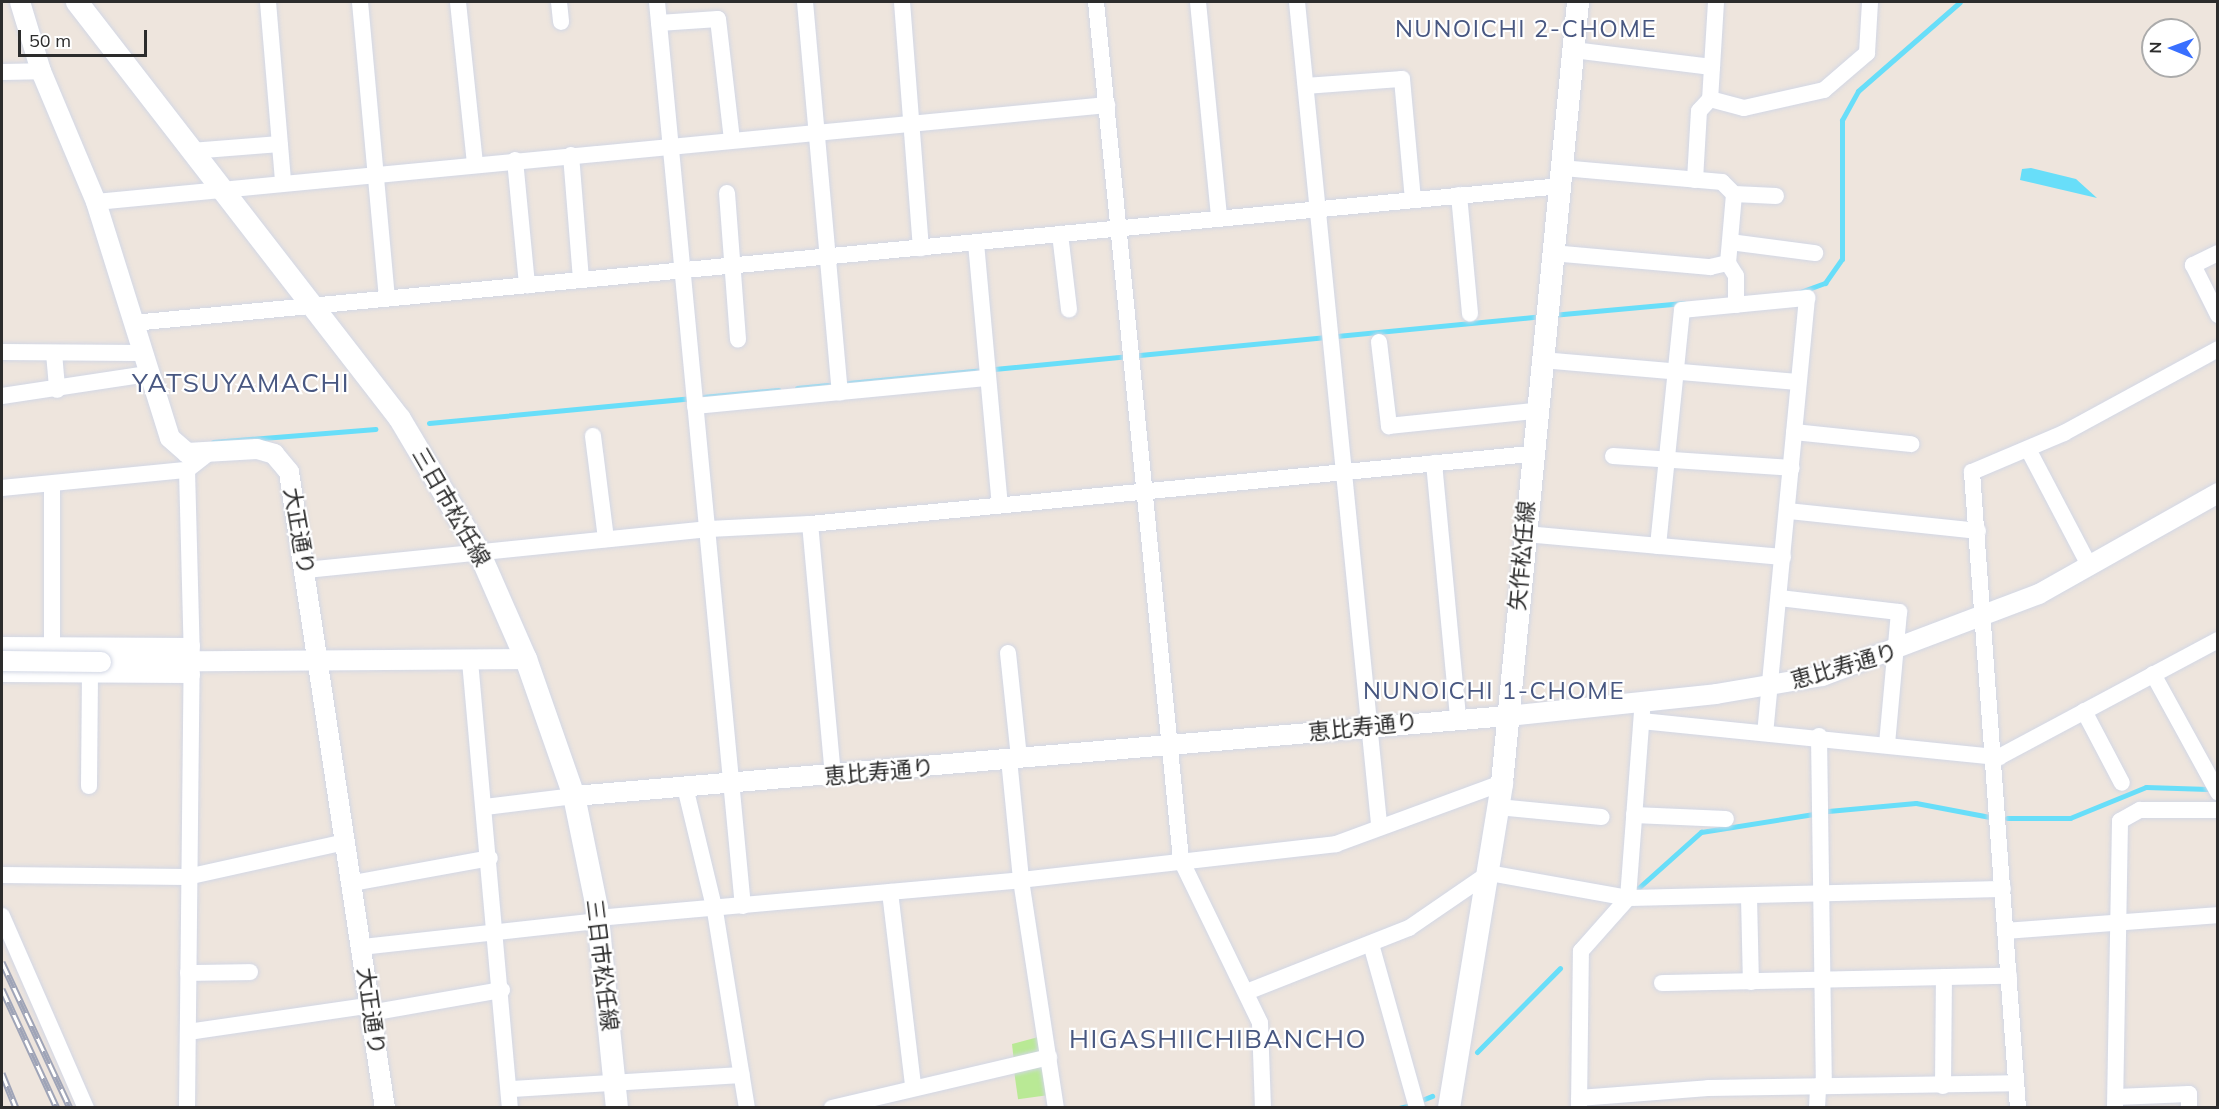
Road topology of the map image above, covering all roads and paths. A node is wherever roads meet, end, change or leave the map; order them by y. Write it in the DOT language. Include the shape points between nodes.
graph roads {
  1 [pos="20,2"];
  2 [pos="77,2"];
  3 [pos="268,2"];
  4 [pos="360,2"];
  5 [pos="458,2"];
  6 [pos="559,2"];
  7 [pos="657,2"];
  8 [pos="804,2"];
  9 [pos="902,2"];
  10 [pos="1096,2"];
  11 [pos="1198,2"];
  12 [pos="1297,2"];
  13 [pos="1578,2"];
  14 [pos="1716,2"];
  15 [pos="1870,2"];
  16 [pos="561,22"];
  17 [pos="659,23"];
  18 [pos="1573,50"];
  19 [pos="1712,67"];
  20 [pos="41,71"];
  21 [pos="2,72"];
  22 [pos="1306,86"];
  23 [pos="1710,99"];
  24 [pos="1107,105"];
  25 [pos="913,121"];
  26 [pos="817,132"];
  27 [pos="732,140"];
  28 [pos="280,144"];
  29 [pos="672,145"];
  30 [pos="191,151"];
  31 [pos="571,155"];
  32 [pos="515,160"];
  33 [pos="475,164"];
  34 [pos="376,173"];
  35 [pos="1560,177"];
  36 [pos="1695,180"];
  37 [pos="283,182"];
  38 [pos="220,189"];
  39 [pos="727,193"];
  40 [pos="1734,194"];
  41 [pos="1459,195"];
  42 [pos="1776,196"];
  43 [pos="1413,199"];
  44 [pos="96,202"];
  45 [pos="1318,207"];
  46 [pos="1219,218"];
  47 [pos="1120,228"];
  48 [pos="1060,234"];
  49 [pos="1730,242"];
  50 [pos="976,243"];
  51 [pos="921,248"];
  52 [pos="1815,252"];
  53 [pos="1552,253"];
  54 [pos="2217,253"];
  55 [pos="829,256"];
  56 [pos="1728,263"];
  57 [pos="734,265"];
  58 [pos="685,270"];
  59 [pos="581,280"];
  60 [pos="527,285"];
  61 [pos="387,298"];
  62 [pos="1736,300"];
  63 [pos="310,306"];
  64 [pos="1070,309"];
  65 [pos="1470,313"];
  66 [pos="2217,315"];
  67 [pos="133,323"];
  68 [pos="738,340"];
  69 [pos="1379,342"];
  70 [pos="2217,349"];
  71 [pos="2,352"];
  72 [pos="54,353"];
  73 [pos="140,353"];
  74 [pos="1541,360"];
  75 [pos="1676,371"];
  76 [pos="986,372"];
  77 [pos="147,374"];
  78 [pos="1798,382"];
  79 [pos="840,387"];
  80 [pos="57,390"];
  81 [pos="2,396"];
  82 [pos="695,400"];
  83 [pos="1535,411"];
  84 [pos="1794,432"];
  85 [pos="593,436"];
  86 [pos="1911,444"];
  87 [pos="2028,449"];
  88 [pos="210,452"];
  89 [pos="1531,454"];
  90 [pos="1613,456"];
  91 [pos="1667,459"];
  92 [pos="1434,463"];
  93 [pos="1792,468"];
  94 [pos="187,470"];
  95 [pos="1340,471"];
  96 [pos="52,484"];
  97 [pos="2,488"];
  98 [pos="1147,491"];
  99 [pos="2217,493"];
  100 [pos="1000,505"];
  101 [pos="1788,511"];
  102 [pos="810,524"];
  103 [pos="708,529"];
  104 [pos="1978,531"];
  105 [pos="1525,534"];
  106 [pos="606,539"];
  107 [pos="1658,546"];
  108 [pos="479,552"];
  109 [pos="1783,557"];
  110 [pos="2089,565"];
  111 [pos="306,570"];
  112 [pos="1779,598"];
  113 [pos="1983,619"];
  114 [pos="2217,640"];
  115 [pos="8,645"];
  116 [pos="52,645"];
  117 [pos="1896,652"];
  118 [pos="1008,653"];
  119 [pos="526,659"];
  120 [pos="192,660"];
  121 [pos="319,660"];
  122 [pos="470,660"];
  123 [pos="96,668"];
  124 [pos="6,670"];
  125 [pos="2153,674"];
  126 [pos="1770,686"];
  127 [pos="1642,711"];
  128 [pos="2084,711"];
  129 [pos="1508,716"];
  130 [pos="1458,719"];
  131 [pos="1370,727"];
  132 [pos="1765,732"];
  133 [pos="1819,736"];
  134 [pos="1887,744"];
  135 [pos="1170,745"];
  136 [pos="1992,754"];
  137 [pos="1014,759"];
  138 [pos="833,776"];
  139 [pos="1502,783"];
  140 [pos="2122,783"];
  141 [pos="733,784"];
  142 [pos="89,786"];
  143 [pos="685,787"];
  144 [pos="2217,792"];
  145 [pos="574,796"];
  146 [pos="485,807"];
  147 [pos="1498,807"];
  148 [pos="2217,810"];
  149 [pos="1634,815"];
  150 [pos="1602,817"];
  151 [pos="1726,819"];
  152 [pos="1379,824"];
  153 [pos="345,842"];
  154 [pos="490,858"];
  155 [pos="1181,860"];
  156 [pos="1489,873"];
  157 [pos="2,875"];
  158 [pos="187,877"];
  159 [pos="1021,880"];
  160 [pos="353,883"];
  161 [pos="2003,889"];
  162 [pos="890,892"];
  163 [pos="1824,894"];
  164 [pos="1749,897"];
  165 [pos="1628,898"];
  166 [pos="743,906"];
  167 [pos="715,911"];
  168 [pos="2217,915"];
  169 [pos="2,916"];
  170 [pos="598,919"];
  171 [pos="2122,919"];
  172 [pos="496,930"];
  173 [pos="2006,931"];
  174 [pos="1371,944"];
  175 [pos="362,947"];
  176 [pos="250,972"];
  177 [pos="188,973"];
  178 [pos="2009,976"];
  179 [pos="1944,977"];
  180 [pos="1824,980"];
  181 [pos="1751,982"];
  182 [pos="1662,983"];
  183 [pos="502,990"];
  184 [pos="1249,991"];
  185 [pos="368,1010"];
  186 [pos="188,1032"];
  187 [pos="1049,1057"];
  188 [pos="742,1075"];
  189 [pos="615,1083"];
  190 [pos="2016,1083"];
  191 [pos="913,1086"];
  192 [pos="1821,1086"];
  193 [pos="1943,1086"];
  194 [pos="512,1089"];
  195 [pos="2116,1102"];
  196 [pos="1579,1103"];
  197 [pos="86,1107"];
  198 [pos="187,1107"];
  199 [pos="386,1107"];
  200 [pos="510,1107"];
  201 [pos="617,1107"];
  202 [pos="747,1107"];
  203 [pos="832,1107"];
  204 [pos="1056,1107"];
  205 [pos="1263,1107"];
  206 [pos="1417,1107"];
  207 [pos="1449,1107"];
  208 [pos="1817,1107"];
  209 [pos="2018,1107"];
  210 [pos="2189,1107"];
  1 -- 20 [label="street, 大正通り"];
  2 -- 30 [label="main road, 三日市松任線"];
  3 -- 28 [label="street"];
  4 -- 34 [label="street"];
  5 -- 33 [label="street"];
  6 -- 16 [label="street"];
  7 -- 17 [label="street"];
  8 -- 26 [label="street"];
  9 -- 25 [label="street"];
  10 -- 24 [label="street"];
  11 -- 46 [label="street"];
  12 -- 22 [label="street"];
  13 -- 18 [label="main road, 矢作松任線"];
  14 -- 19 [label="street"];
  15 -- 23 [label="street" via="1867,53 1824,90 1744,108"];
  17 -- 27 [label="street" via="718,19"];
  17 -- 29 [label="street"];
  18 -- 19 [label="street"];
  18 -- 35 [label="main road, 矢作松任線"];
  19 -- 23 [label="street"];
  20 -- 21 [label="street"];
  20 -- 44 [label="street, 大正通り"];
  22 -- 43 [label="street" via="1402,79"];
  22 -- 45 [label="street"];
  23 -- 36 [label="street" via="1700,111"];
  24 -- 25 [label="street"];
  24 -- 47 [label="street"];
  25 -- 26 [label="street"];
  25 -- 51 [label="street"];
  26 -- 27 [label="street"];
  26 -- 55 [label="street"];
  27 -- 29 [label="street"];
  28 -- 30 [label="street"];
  28 -- 37 [label="street"];
  29 -- 31 [label="street"];
  29 -- 58 [label="street"];
  30 -- 38 [label="main road, 三日市松任線"];
  31 -- 32 [label="street"];
  31 -- 59 [label="street"];
  32 -- 33 [label="street"];
  32 -- 60 [label="street"];
  33 -- 34 [label="street"];
  34 -- 37 [label="street"];
  34 -- 61 [label="street"];
  35 -- 36 [label="street"];
  35 -- 41 [label="street"];
  35 -- 53 [label="main road, 矢作松任線"];
  36 -- 40 [label="street" via="1722,182"];
  37 -- 38 [label="street"];
  38 -- 44 [label="street"];
  38 -- 63 [label="main road, 三日市松任線"];
  39 -- 57 [label="street"];
  40 -- 42 [label="street"];
  40 -- 49 [label="street"];
  41 -- 43 [label="street"];
  41 -- 65 [label="street"];
  43 -- 45 [label="street"];
  44 -- 67 [label="street, 大正通り"];
  45 -- 46 [label="street"];
  45 -- 95 [label="street"];
  46 -- 47 [label="street"];
  47 -- 48 [label="street"];
  47 -- 98 [label="street"];
  48 -- 50 [label="street"];
  48 -- 64 [label="street"];
  49 -- 52 [label="street"];
  49 -- 56 [label="street"];
  50 -- 51 [label="street"];
  50 -- 76 [label="street"];
  51 -- 55 [label="street"];
  53 -- 56 [label="street" via="1710,267"];
  53 -- 74 [label="main road, 矢作松任線"];
  54 -- 66 [label="street" via="2193,265"];
  55 -- 57 [label="street"];
  55 -- 79 [label="street"];
  56 -- 62 [label="street"];
  57 -- 58 [label="street"];
  57 -- 68 [label="street"];
  58 -- 59 [label="street"];
  58 -- 82 [label="street"];
  59 -- 60 [label="street"];
  60 -- 61 [label="street"];
  61 -- 63 [label="street"];
  62 -- 75 [label="street" via="1682,310"];
  62 -- 78 [label="street" via="1807,298"];
  63 -- 67 [label="street"];
  63 -- 108 [label="main road, 三日市松任線" via="400,419"];
  67 -- 73 [label="street, 大正通り"];
  69 -- 83 [label="street" via="1389,426"];
  70 -- 87 [label="street"];
  71 -- 72 [label="street"];
  72 -- 73 [label="street"];
  72 -- 80 [label="street"];
  73 -- 77 [label="street, 大正通り"];
  74 -- 75 [label="street"];
  74 -- 83 [label="main road, 矢作松任線"];
  75 -- 78 [label="street"];
  75 -- 91 [label="street"];
  76 -- 79 [label="street"];
  76 -- 100 [label="street"];
  77 -- 80 [label="street"];
  77 -- 88 [label="street, 大正通り" via="170,438 187,453"];
  78 -- 84 [label="street"];
  79 -- 82 [label="street"];
  80 -- 81 [label="street"];
  82 -- 103 [label="street"];
  83 -- 89 [label="main road, 矢作松任線"];
  84 -- 86 [label="street"];
  84 -- 93 [label="street"];
  85 -- 106 [label="street"];
  87 -- 104 [label="street" via="1972,472"];
  87 -- 110 [label="street"];
  88 -- 94 [label="street"];
  88 -- 111 [label="street, 大正通り" via="257,449 274,454 289,472"];
  89 -- 92 [label="street"];
  89 -- 105 [label="main road, 矢作松任線"];
  90 -- 91 [label="street"];
  91 -- 93 [label="street"];
  91 -- 107 [label="street"];
  92 -- 95 [label="street"];
  92 -- 130 [label="street"];
  93 -- 101 [label="street"];
  94 -- 96 [label="street"];
  94 -- 120 [label="street"];
  95 -- 98 [label="street"];
  95 -- 131 [label="street"];
  96 -- 97 [label="street"];
  96 -- 116 [label="street"];
  98 -- 100 [label="street"];
  98 -- 135 [label="street"];
  99 -- 110 [label="street, 恵比寿通り"];
  100 -- 102 [label="street"];
  101 -- 104 [label="street"];
  101 -- 109 [label="street"];
  102 -- 103 [label="street"];
  102 -- 138 [label="street"];
  103 -- 106 [label="street"];
  103 -- 141 [label="street"];
  104 -- 113 [label="street"];
  105 -- 107 [label="street"];
  105 -- 129 [label="main road, 矢作松任線"];
  106 -- 108 [label="street"];
  107 -- 109 [label="street"];
  108 -- 111 [label="street"];
  108 -- 119 [label="main road, 三日市松任線"];
  109 -- 112 [label="street"];
  110 -- 113 [label="street, 恵比寿通り"];
  111 -- 121 [label="street, 大正通り"];
  112 -- 117 [label="street" via="1899,612"];
  112 -- 126 [label="street"];
  113 -- 117 [label="street, 恵比寿通り"];
  113 -- 136 [label="street"];
  114 -- 125 [label="street"];
  115 -- 116 [label="street"];
  115 -- 124 [label="street"];
  116 -- 120 [label="street"];
  117 -- 126 [label="street, 恵比寿通り" via="1822,676"];
  117 -- 134 [label="street"];
  118 -- 137 [label="street"];
  119 -- 122 [label="street"];
  119 -- 145 [label="main road, 三日市松任線"];
  120 -- 121 [label="street"];
  120 -- 123 [label="street"];
  120 -- 158 [label="street"];
  121 -- 122 [label="street"];
  121 -- 153 [label="street, 大正通り"];
  122 -- 146 [label="street"];
  123 -- 124 [label="street, bridge"];
  123 -- 142 [label="street"];
  125 -- 128 [label="street"];
  125 -- 144 [label="street"];
  126 -- 127 [label="street, 恵比寿通り"];
  126 -- 132 [label="street"];
  127 -- 129 [label="street, 恵比寿通り"];
  127 -- 132 [label="street"];
  127 -- 149 [label="street"];
  128 -- 136 [label="street" via="1999,757"];
  128 -- 140 [label="street"];
  129 -- 130 [label="street, 恵比寿通り"];
  129 -- 139 [label="main road, 矢作松任線"];
  130 -- 131 [label="street, 恵比寿通り"];
  131 -- 135 [label="street, 恵比寿通り"];
  131 -- 152 [label="street"];
  132 -- 133 [label="street"];
  133 -- 134 [label="street"];
  133 -- 163 [label="street"];
  134 -- 136 [label="street"];
  135 -- 137 [label="street, 恵比寿通り"];
  135 -- 155 [label="street"];
  136 -- 161 [label="street"];
  137 -- 138 [label="street, 恵比寿通り"];
  137 -- 159 [label="street"];
  138 -- 141 [label="street, 恵比寿通り"];
  139 -- 147 [label="main road, 矢作松任線"];
  139 -- 152 [label="street"];
  141 -- 143 [label="street, 恵比寿通り"];
  141 -- 166 [label="street"];
  143 -- 145 [label="street, 恵比寿通り"];
  143 -- 167 [label="street"];
  145 -- 146 [label="street"];
  145 -- 170 [label="main road, 三日市松任線"];
  146 -- 154 [label="street"];
  147 -- 150 [label="street"];
  147 -- 156 [label="main road, 矢作松任線"];
  148 -- 171 [label="street" via="2140,810 2120,821"];
  149 -- 151 [label="street"];
  149 -- 165 [label="street"];
  152 -- 155 [label="street" via="1336,844"];
  153 -- 158 [label="street"];
  153 -- 160 [label="street, 大正通り"];
  154 -- 160 [label="street"];
  154 -- 172 [label="street"];
  155 -- 159 [label="street"];
  155 -- 184 [label="street"];
  156 -- 165 [label="street"];
  156 -- 174 [label="street" via="1409,928"];
  156 -- 207 [label="main road, 矢作松任線"];
  157 -- 158 [label="street"];
  158 -- 177 [label="street"];
  159 -- 162 [label="street"];
  159 -- 187 [label="street"];
  160 -- 175 [label="street, 大正通り"];
  161 -- 163 [label="street"];
  161 -- 173 [label="street"];
  162 -- 166 [label="street"];
  162 -- 191 [label="street"];
  163 -- 164 [label="street"];
  163 -- 180 [label="street"];
  164 -- 165 [label="street"];
  164 -- 181 [label="street"];
  165 -- 196 [label="street" via="1581,951"];
  166 -- 167 [label="street"];
  167 -- 170 [label="street"];
  167 -- 188 [label="street"];
  168 -- 171 [label="street"];
  169 -- 197 [label="street"];
  170 -- 172 [label="street"];
  170 -- 189 [label="main road, 三日市松任線"];
  171 -- 173 [label="street"];
  171 -- 195 [label="street"];
  172 -- 175 [label="street"];
  172 -- 183 [label="street"];
  173 -- 178 [label="street"];
  174 -- 184 [label="street"];
  174 -- 206 [label="street"];
  175 -- 185 [label="street, 大正通り"];
  176 -- 177 [label="street"];
  177 -- 186 [label="street"];
  178 -- 179 [label="street"];
  178 -- 190 [label="street"];
  179 -- 180 [label="street"];
  179 -- 193 [label="street"];
  180 -- 181 [label="street"];
  180 -- 192 [label="street"];
  181 -- 182 [label="street"];
  183 -- 185 [label="street"];
  183 -- 194 [label="street"];
  184 -- 205 [label="street" via="1260,1023"];
  185 -- 186 [label="street"];
  185 -- 199 [label="street, 大正通り"];
  186 -- 198 [label="street"];
  187 -- 191 [label="street"];
  187 -- 204 [label="street"];
  188 -- 189 [label="street"];
  188 -- 202 [label="street"];
  189 -- 194 [label="street"];
  189 -- 201 [label="main road, 三日市松任線"];
  190 -- 193 [label="street"];
  190 -- 209 [label="street"];
  191 -- 203 [label="street"];
  192 -- 193 [label="street"];
  192 -- 196 [label="street"];
  192 -- 208 [label="street"];
  194 -- 200 [label="street"];
  195 -- 210 [label="street" via="2189,1094"];
}
